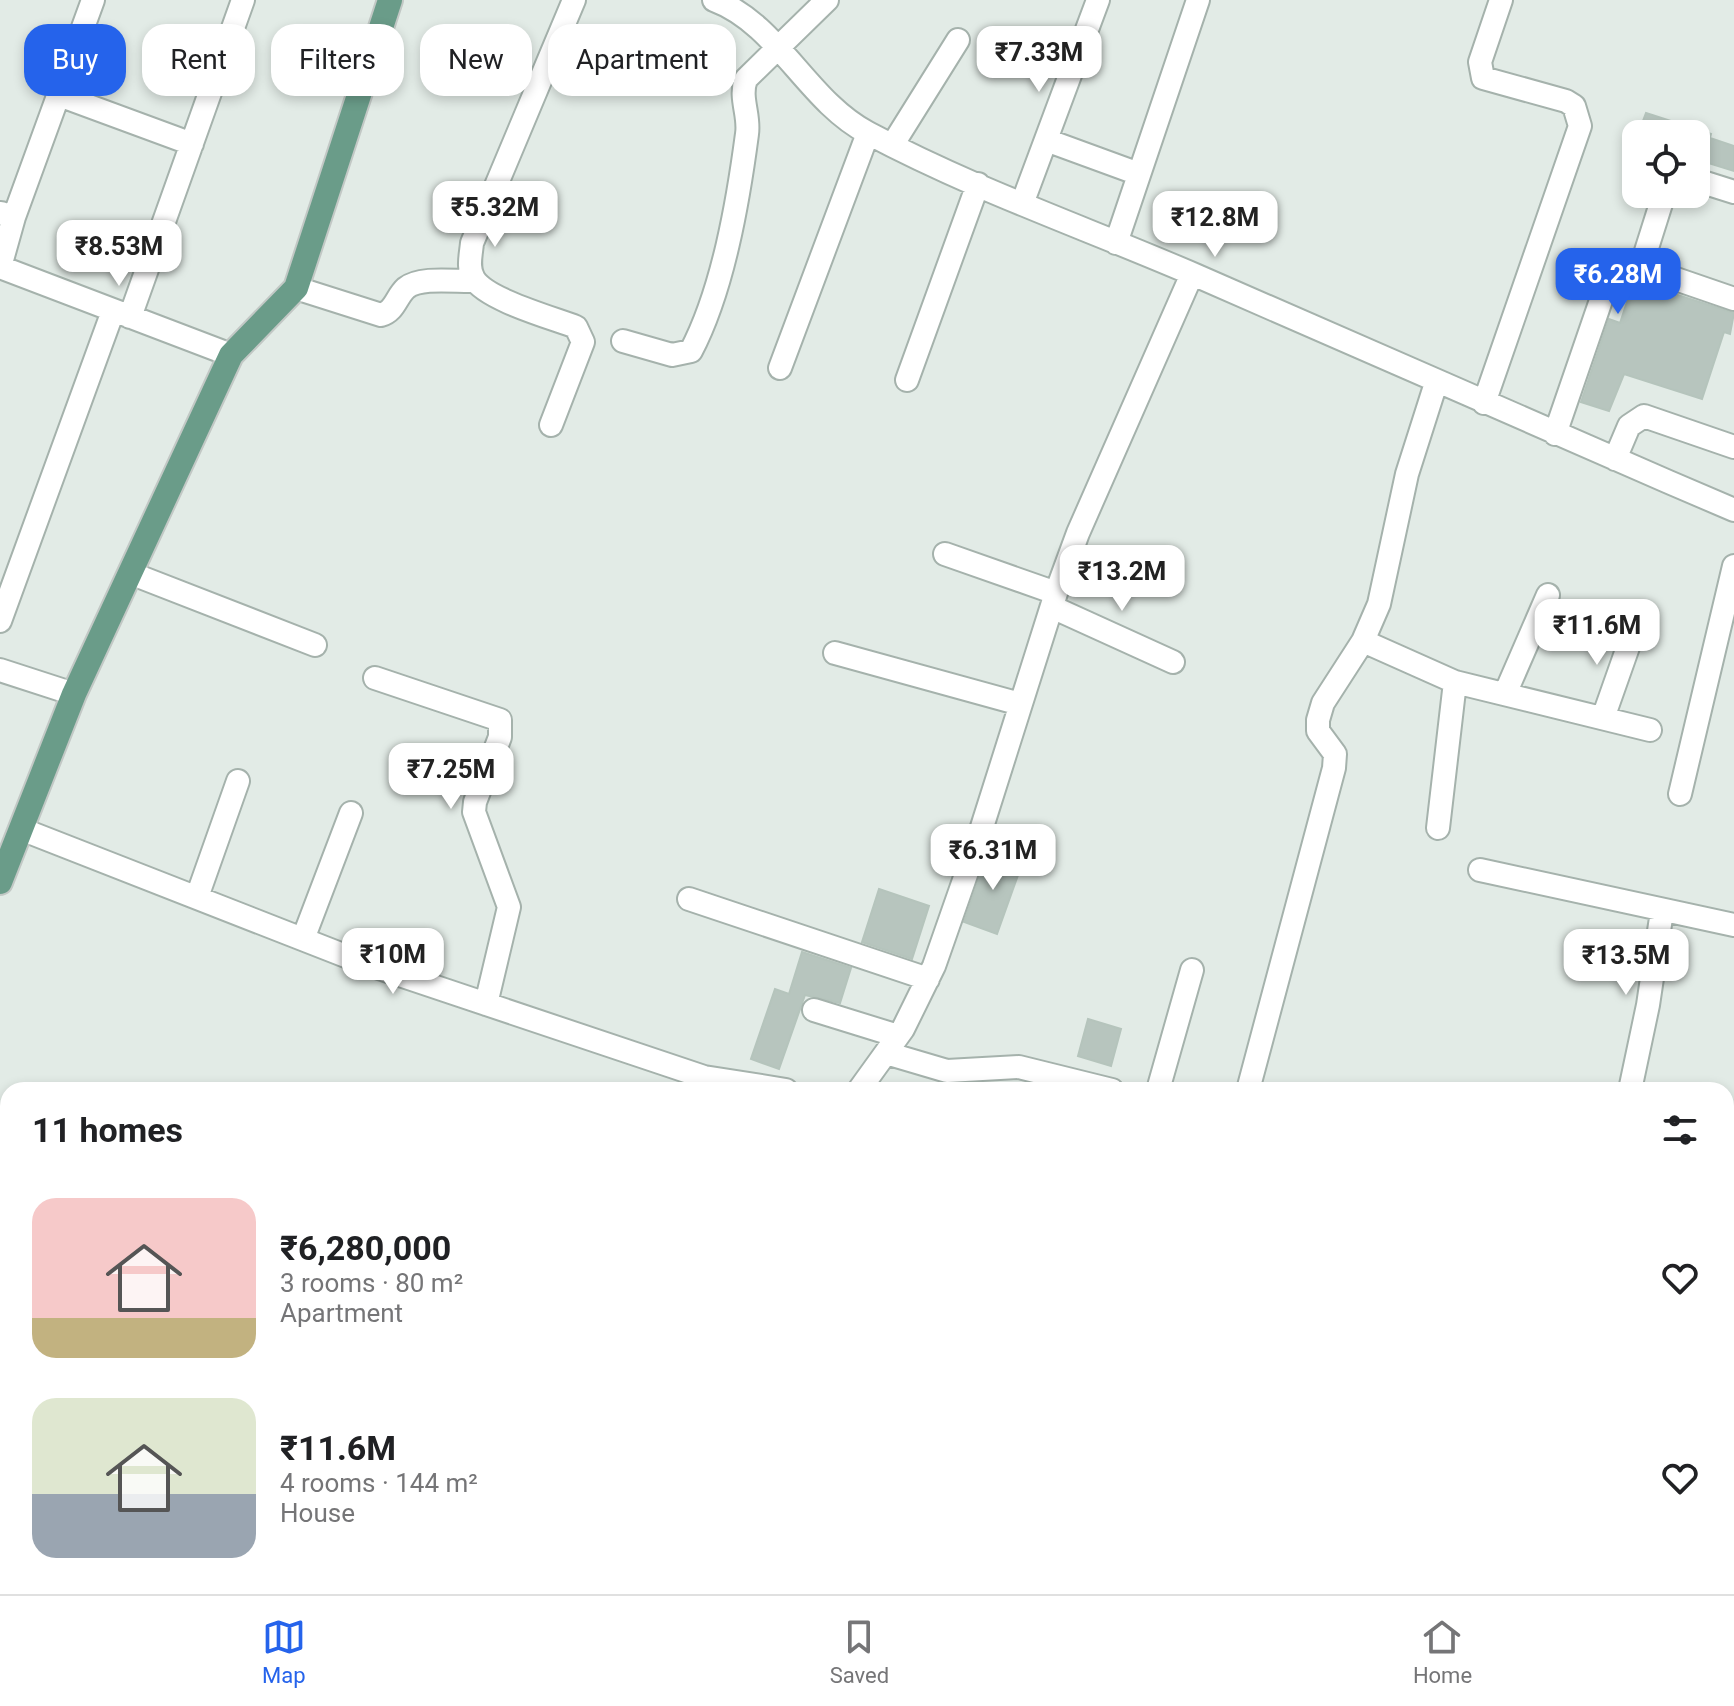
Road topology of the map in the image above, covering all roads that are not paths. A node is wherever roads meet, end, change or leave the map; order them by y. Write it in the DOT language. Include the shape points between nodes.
graph roads {
  1 [pos="93,0"];
  2 [pos="243,0"];
  3 [pos="390,0"];
  4 [pos="574,0"];
  5 [pos="714,0"];
  6 [pos="827,0"];
  7 [pos="1098,0"];
  8 [pos="1198,0"];
  9 [pos="1501,0"];
  10 [pos="84,24"];
  11 [pos="958,40"];
  12 [pos="777,50"];
  13 [pos="59,96"];
  14 [pos="62,96"];
  15 [pos="868,133"];
  16 [pos="1046,140"];
  17 [pos="192,144"];
  18 [pos="893,144"];
  19 [pos="1139,174"];
  20 [pos="978,184"];
  21 [pos="1710,184"];
  22 [pos="1734,192"];
  23 [pos="1022,204"];
  24 [pos="1660,208"];
  25 [pos="7,215"];
  26 [pos="1116,243"];
  27 [pos="1641,267"];
  28 [pos="1192,274"];
  29 [pos="475,281"];
  30 [pos="296,288"];
  31 [pos="1734,299"];
  32 [pos="122,314"];
  33 [pos="623,341"];
  34 [pos="231,355"];
  35 [pos="780,368"];
  36 [pos="907,380"];
  37 [pos="1436,383"];
  38 [pos="1484,403"];
  39 [pos="551,425"];
  40 [pos="1555,434"];
  41 [pos="1734,447"];
  42 [pos="1615,459"];
  43 [pos="1734,510"];
  44 [pos="945,554"];
  45 [pos="1734,566"];
  46 [pos="130,573"];
  47 [pos="1548,595"];
  48 [pos="1054,600"];
  49 [pos="0,621"];
  50 [pos="1634,630"];
  51 [pos="1363,641"];
  52 [pos="315,645"];
  53 [pos="835,653"];
  54 [pos="1173,662"];
  55 [pos="0,670"];
  56 [pos="375,678"];
  57 [pos="1455,682"];
  58 [pos="74,694"];
  59 [pos="1505,694"];
  60 [pos="1020,704"];
  61 [pos="1603,718"];
  62 [pos="1650,730"];
  63 [pos="238,781"];
  64 [pos="1680,794"];
  65 [pos="351,813"];
  66 [pos="1438,828"];
  67 [pos="21,829"];
  68 [pos="1480,870"];
  69 [pos="0,882"];
  70 [pos="197,897"];
  71 [pos="689,899"];
  72 [pos="1662,911"];
  73 [pos="1734,925"];
  74 [pos="303,939"];
  75 [pos="1192,970"];
  76 [pos="928,979"];
  77 [pos="486,1004"];
  78 [pos="814,1010"];
  79 [pos="892,1044"];
  80 [pos="699,1082"];
  81 [pos="865,1082"];
  82 [pos="1080,1082"];
  83 [pos="1160,1082"];
  84 [pos="1250,1082"];
  85 [pos="1632,1082"];
  1 -- 10 [label="street"];
  2 -- 17 [label="street"];
  3 -- 30 [label="main road"];
  4 -- 29 [label="street" via="472,243 469,265"];
  5 -- 12 [label="street" via="751,22"];
  6 -- 12 [label="street"];
  7 -- 16 [label="street"];
  8 -- 19 [label="street"];
  9 -- 38 [label="street" via="1480,62 1483,78 1566,101 1574,106 1580,126"];
  11 -- 18 [label="street"];
  12 -- 15 [label="street" via="833,112"];
  12 -- 33 [label="street" via="743,87 748,130 732,218 691,351 672,355"];
  13 -- 25 [label="street"];
  14 -- 17 [label="street"];
  15 -- 18 [label="street"];
  15 -- 35 [label="street"];
  16 -- 19 [label="street"];
  16 -- 23 [label="street"];
  17 -- 32 [label="street"];
  18 -- 20 [label="street"];
  19 -- 26 [label="street"];
  20 -- 23 [label="street"];
  20 -- 36 [label="street"];
  21 -- 22 [label="street"];
  23 -- 26 [label="street"];
  24 -- 27 [label="street"];
  25 -- 32 [label="street" via="0,267"];
  26 -- 28 [label="street"];
  27 -- 31 [label="street"];
  27 -- 40 [label="street" via="1610,274"];
  28 -- 37 [label="street"];
  28 -- 48 [label="street" via="1078,533"];
  29 -- 30 [label="street" via="408,286 390,312 381,315"];
  29 -- 39 [label="street" via="494,295 582,333"];
  30 -- 34 [label="main road"];
  32 -- 34 [label="street"];
  32 -- 49 [label="street"];
  34 -- 46 [label="main road"];
  37 -- 38 [label="street"];
  37 -- 51 [label="street" via="1401,497 1386,581"];
  38 -- 40 [label="street"];
  40 -- 42 [label="street"];
  41 -- 42 [label="street" via="1644,416 1629,426"];
  42 -- 43 [label="street"];
  44 -- 48 [label="street"];
  45 -- 64 [label="street"];
  46 -- 52 [label="street"];
  46 -- 58 [label="main road"];
  47 -- 59 [label="street"];
  48 -- 54 [label="street"];
  48 -- 60 [label="street"];
  50 -- 61 [label="street"];
  51 -- 57 [label="street"];
  51 -- 84 [label="street" via="1323,703 1318,720 1318,731 1335,754 1334,768"];
  53 -- 60 [label="street"];
  55 -- 58 [label="street"];
  56 -- 77 [label="street" via="500,720 500,737 474,812 509,907"];
  57 -- 59 [label="street"];
  57 -- 66 [label="street"];
  58 -- 67 [label="main road"];
  59 -- 61 [label="street"];
  60 -- 76 [label="street"];
  61 -- 62 [label="street"];
  63 -- 70 [label="street"];
  65 -- 74 [label="street"];
  67 -- 69 [label="main road"];
  67 -- 70 [label="street"];
  68 -- 72 [label="street"];
  70 -- 74 [label="street"];
  71 -- 76 [label="street"];
  72 -- 73 [label="street"];
  72 -- 85 [label="street"];
  74 -- 77 [label="street"];
  75 -- 83 [label="street"];
  76 -- 79 [label="street"];
  77 -- 80 [label="street"];
  78 -- 79 [label="street"];
  79 -- 81 [label="street"];
  79 -- 82 [label="street" via="947,1071 1019,1067"];
}
